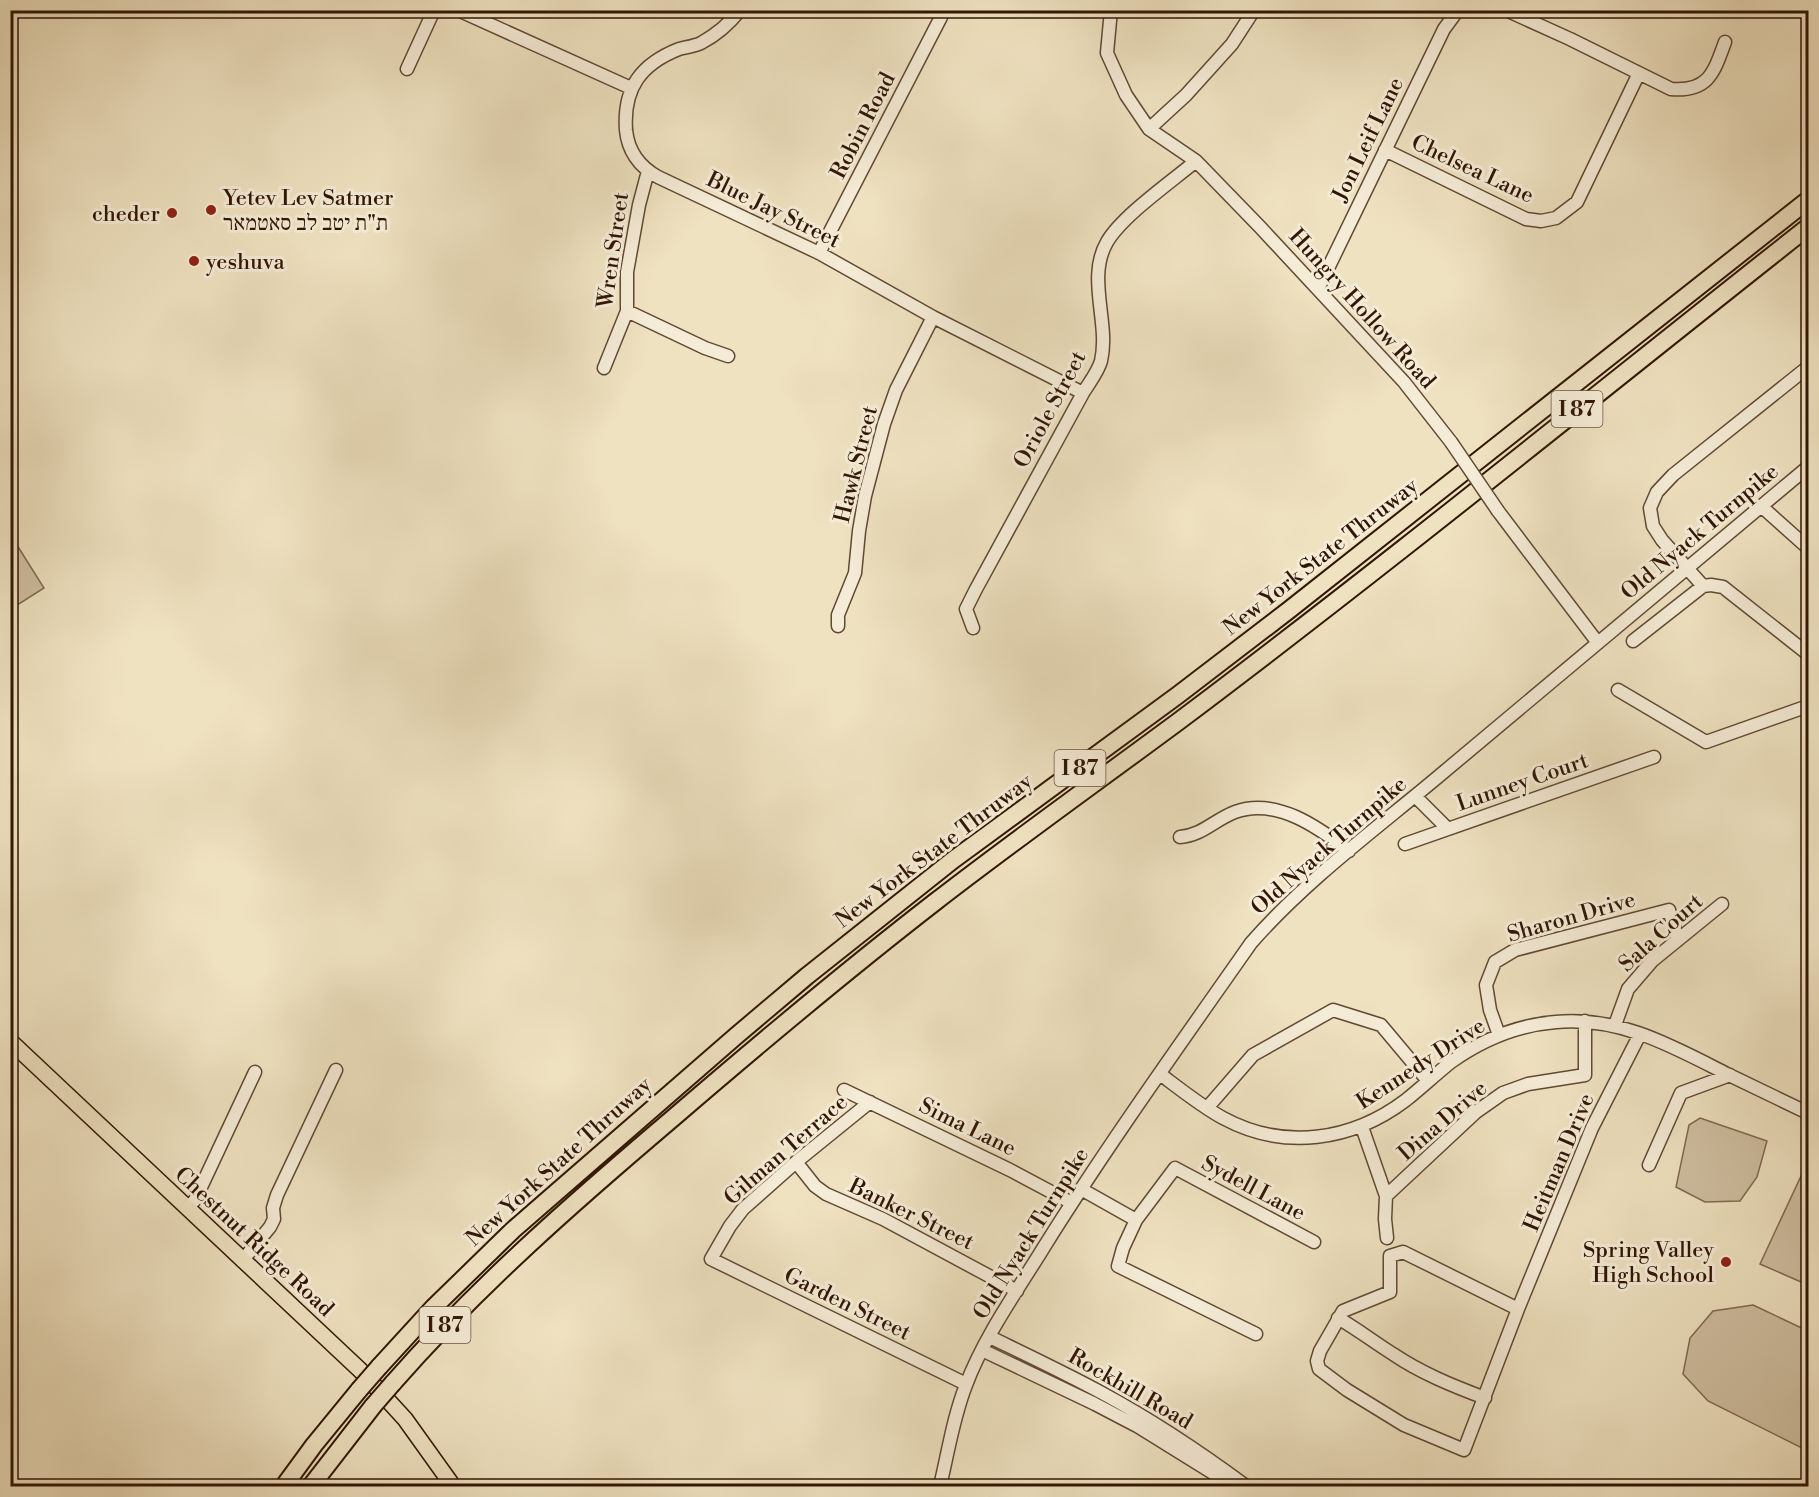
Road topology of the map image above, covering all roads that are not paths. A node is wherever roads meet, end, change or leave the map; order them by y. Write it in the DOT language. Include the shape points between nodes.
graph roads {
  1 [pos="434,10"];
  2 [pos="458,10"];
  3 [pos="740,10"];
  4 [pos="1111,10"];
  5 [pos="1254,10"];
  6 [pos="1458,10"];
  7 [pos="1506,10"];
  8 [pos="941,17"];
  9 [pos="1725,42"];
  10 [pos="407,69"];
  11 [pos="1639,73"];
  12 [pos="631,88"];
  13 [pos="1149,129"];
  14 [pos="1385,150"];
  15 [pos="1196,161"];
  16 [pos="648,171"];
  17 [pos="1809,200"];
  18 [pos="1809,227"];
  19 [pos="819,253"];
  20 [pos="1318,289"];
  21 [pos="627,311"];
  22 [pos="933,317"];
  23 [pos="728,356"];
  24 [pos="1809,367"];
  25 [pos="604,368"];
  26 [pos="1083,393"];
  27 [pos="1809,467"];
  28 [pos="1761,506"];
  29 [pos="1809,548"];
  30 [pos="1687,567"];
  31 [pos="1702,586"];
  32 [pos="838,626"];
  33 [pos="973,628"];
  34 [pos="1633,640"];
  35 [pos="1598,643"];
  36 [pos="1809,654"];
  37 [pos="1618,690"];
  38 [pos="1809,706"];
  39 [pos="1653,757"];
  40 [pos="1415,796"];
  41 [pos="1448,829"];
  42 [pos="1180,837"];
  43 [pos="1405,844"];
  44 [pos="1349,851"];
  45 [pos="1722,904"];
  46 [pos="1678,940"];
  47 [pos="1585,1022"];
  48 [pos="1615,1025"];
  49 [pos="1640,1034"];
  50 [pos="1499,1035"];
  51 [pos="10,1041"];
  52 [pos="336,1070"];
  53 [pos="255,1072"];
  54 [pos="1160,1074"];
  55 [pos="1730,1075"];
  56 [pos="1428,1081"];
  57 [pos="844,1090"];
  58 [pos="870,1102"];
  59 [pos="1207,1108"];
  60 [pos="1809,1113"];
  61 [pos="1362,1126"];
  62 [pos="796,1162"];
  63 [pos="1649,1165"];
  64 [pos="1081,1189"];
  65 [pos="1386,1196"];
  66 [pos="1072,1203"];
  67 [pos="187,1208"];
  68 [pos="1136,1220"];
  69 [pos="1387,1238"];
  70 [pos="1314,1242"];
  71 [pos="711,1259"];
  72 [pos="242,1261"];
  73 [pos="1017,1291"];
  74 [pos="1518,1309"];
  75 [pos="1338,1318"];
  76 [pos="1256,1334"];
  77 [pos="990,1337"];
  78 [pos="982,1350"];
  79 [pos="966,1383"];
  80 [pos="1485,1398"];
  81 [pos="284,1486"];
  82 [pos="310,1486"];
  83 [pos="453,1486"];
  84 [pos="940,1486"];
  85 [pos="1235,1486"];
  86 [pos="1246,1486"];
  1 -- 10 [label="street"];
  2 -- 12 [label="street"];
  3 -- 12 [label="street, Blue Jay Street" via="719,32 654,62"];
  4 -- 13 [label="street, Hungry Hollow Road" via="1107,53 1126,95"];
  5 -- 13 [label="street" via="1232,44"];
  6 -- 14 [label="street, Jon Leif Lane" via="1444,29"];
  7 -- 11 [label="street"];
  8 -- 19 [label="street, Robin Road"];
  9 -- 11 [label="street" via="1715,70 1700,85 1671,89"];
  11 -- 14 [label="street, Chelsea Lane" via="1576,202 1556,218 1526,219"];
  12 -- 16 [label="street, Blue Jay Street" via="625,115 627,134 632,152"];
  13 -- 15 [label="street, Hungry Hollow Road"];
  14 -- 20 [label="street, Jon Leif Lane"];
  15 -- 20 [label="street, Hungry Hollow Road"];
  15 -- 26 [label="street, Oriole Street" via="1120,225 1107,243 1100,261 1099,280 1104,344 1101,363"];
  16 -- 19 [label="street, Blue Jay Street"];
  16 -- 21 [label="street, Wren Street" via="627,272"];
  17 -- 81 [label="highway, New York State Thruway / I 87, bridge" via="1289,610 953,860 807,976 534,1210 449,1291 359,1390"];
  18 -- 82 [label="highway, New York State Thruway / I 87, bridge" via="1275,648 973,873 830,986 632,1152 466,1304 393,1383"];
  19 -- 22 [label="street, Blue Jay Street"];
  20 -- 35 [label="street, Hungry Hollow Road, bridge" via="1411,390"];
  21 -- 23 [label="street"];
  21 -- 25 [label="street, Wren Street"];
  22 -- 26 [label="street, Blue Jay Street"];
  22 -- 32 [label="street, Hawk Street" via="896,390 884,424 865,496 855,573 838,615"];
  24 -- 30 [label="street" via="1657,492 1650,508 1653,526"];
  26 -- 33 [label="street, Oriole Street" via="966,609"];
  27 -- 28 [label="street, Old Nyack Turnpike"];
  28 -- 29 [label="street"];
  28 -- 30 [label="street, Old Nyack Turnpike"];
  30 -- 31 [label="street"];
  30 -- 35 [label="street, Old Nyack Turnpike"];
  31 -- 34 [label="street"];
  31 -- 36 [label="street" via="1723,587"];
  35 -- 40 [label="street, Old Nyack Turnpike"];
  37 -- 38 [label="street" via="1706,742"];
  39 -- 41 [label="street, Lunney Court"];
  40 -- 41 [label="street"];
  40 -- 44 [label="street, Old Nyack Turnpike"];
  41 -- 43 [label="street, Lunney Court"];
  42 -- 44 [label="street" via="1192,836 1235,812 1255,807 1304,821"];
  44 -- 54 [label="street, Old Nyack Turnpike" via="1274,917 1251,943"];
  45 -- 46 [label="street, Sala Court"];
  46 -- 48 [label="street, Sala Court" via="1652,961 1628,989"];
  46 -- 50 [label="street, Sharon Drive" via="1669,910 1515,950 1495,962 1486,985"];
  47 -- 48 [label="street, Kennedy Drive"];
  47 -- 50 [label="street, Kennedy Drive" via="1529,1026"];
  47 -- 65 [label="street, Dina Drive" via="1585,1075 1528,1084 1503,1093 1476,1112"];
  48 -- 49 [label="street, Kennedy Drive"];
  49 -- 55 [label="street, Kennedy Drive"];
  49 -- 74 [label="street, Heitman Drive" via="1592,1128"];
  50 -- 56 [label="street, Kennedy Drive" via="1474,1047"];
  51 -- 67 [label="main road, Chestnut Ridge Road"];
  52 -- 72 [label="street" via="277,1195 274,1219"];
  53 -- 67 [label="street" via="195,1200"];
  54 -- 59 [label="street, Kennedy Drive"];
  54 -- 64 [label="street, Old Nyack Turnpike"];
  55 -- 60 [label="street, Kennedy Drive"];
  55 -- 63 [label="street" via="1682,1093"];
  56 -- 59 [label="street" via="1381,1025 1333,1010 1253,1055"];
  56 -- 61 [label="street, Kennedy Drive" via="1384,1116"];
  57 -- 58 [label="street, Sima Lane"];
  58 -- 62 [label="street, Gilman Terrace"];
  58 -- 66 [label="street, Sima Lane"];
  59 -- 61 [label="street, Kennedy Drive" via="1264,1134 1317,1138"];
  61 -- 65 [label="street, Dina Drive"];
  62 -- 71 [label="street, Gilman Terrace" via="743,1209"];
  62 -- 73 [label="street, Banker Street" via="826,1194 883,1219"];
  64 -- 66 [label="street, Old Nyack Turnpike"];
  64 -- 68 [label="street"];
  65 -- 69 [label="street"];
  66 -- 73 [label="street, Old Nyack Turnpike"];
  67 -- 72 [label="main road, Chestnut Ridge Road"];
  68 -- 70 [label="street, Sydell Lane" via="1175,1168"];
  68 -- 76 [label="street" via="1118,1266"];
  71 -- 79 [label="street, Garden Street"];
  72 -- 83 [label="main road, Chestnut Ridge Road" via="391,1402"];
  73 -- 77 [label="street, Old Nyack Turnpike"];
  74 -- 75 [label="street, Heitman Drive" via="1403,1252 1390,1256 1390,1292 1350,1307"];
  74 -- 80 [label="street, Heitman Drive"];
  75 -- 80 [label="street" via="1438,1380"];
  75 -- 80 [label="street, Heitman Drive" via="1320,1351 1319,1369 1404,1425 1464,1450"];
  77 -- 78 [label="street, Old Nyack Turnpike"];
  77 -- 86 [label="street, Rockhill Road" via="1143,1416"];
  78 -- 79 [label="street, Old Nyack Turnpike"];
  78 -- 85 [label="street, Rockhill Road" via="1137,1426"];
  79 -- 84 [label="street, Old Nyack Turnpike"];
}
